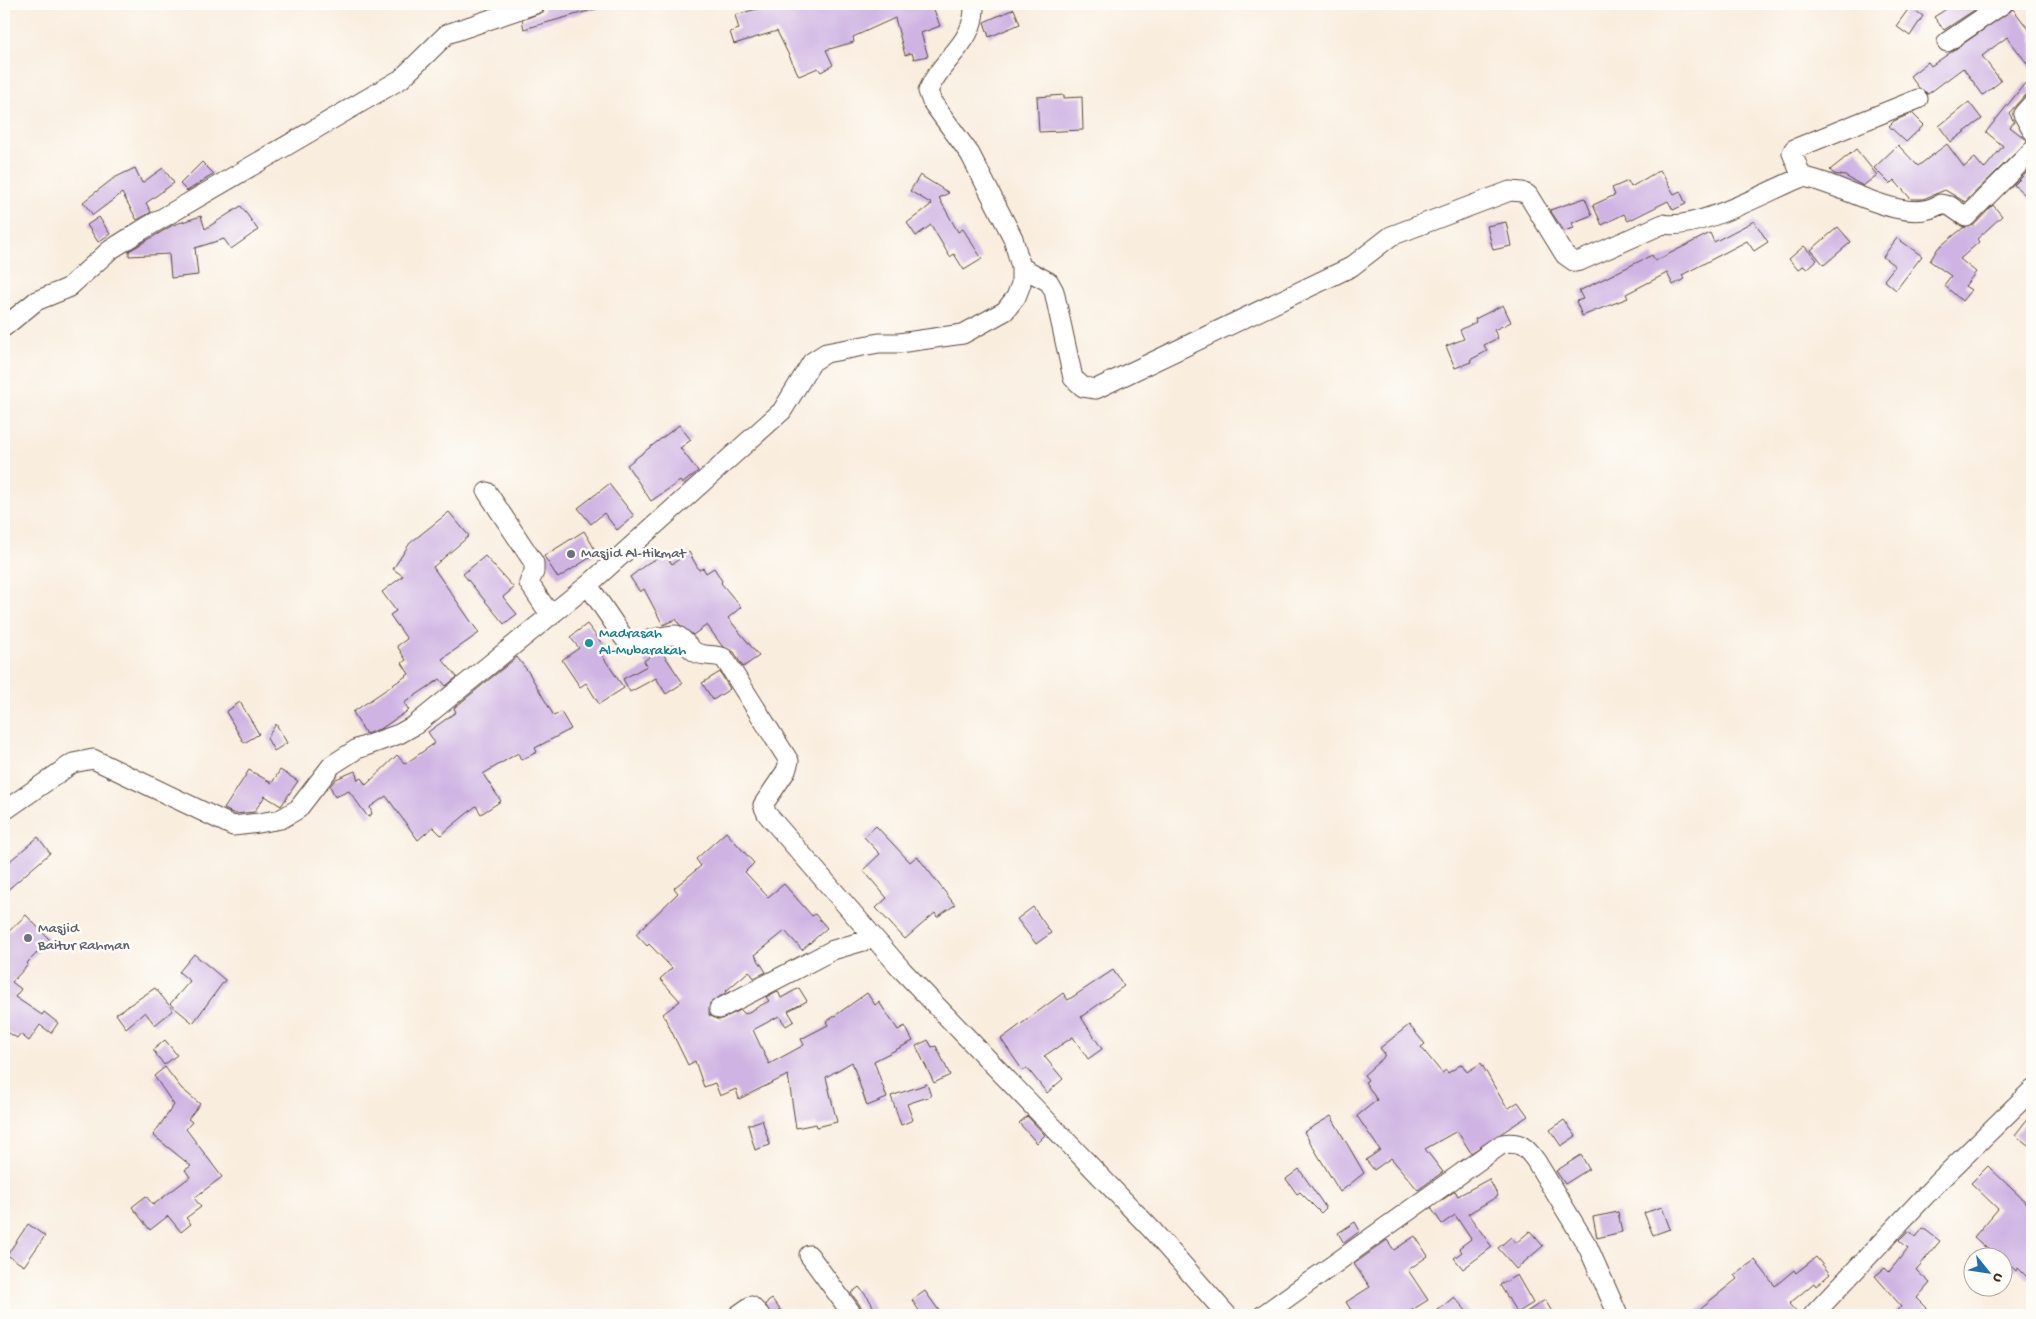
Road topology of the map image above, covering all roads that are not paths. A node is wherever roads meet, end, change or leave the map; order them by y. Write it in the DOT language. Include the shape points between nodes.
graph roads {
  1 [pos="535,4"];
  2 [pos="974,4"];
  3 [pos="2003,4"];
  4 [pos="1947,42"];
  5 [pos="1918,99"];
  6 [pos="2032,104"];
  7 [pos="2032,130"];
  8 [pos="2032,151"];
  9 [pos="1802,177"];
  10 [pos="1021,268"];
  11 [pos="4,327"];
  12 [pos="487,492"];
  13 [pos="588,585"];
  14 [pos="551,616"];
  15 [pos="4,811"];
  16 [pos="874,938"];
  17 [pos="719,1009"];
  18 [pos="2032,1090"];
  19 [pos="809,1255"];
  20 [pos="738,1315"];
  21 [pos="760,1315"];
  22 [pos="853,1315"];
  23 [pos="1227,1315"];
  24 [pos="1263,1315"];
  25 [pos="1618,1315"];
  26 [pos="1813,1315"];
  1 -- 11 [label="street" via="447,34 401,79 118,245 72,285 36,301"];
  2 -- 10 [label="street" via="971,30 938,70 928,91 932,102 970,154 1013,238"];
  3 -- 4 [label="street"];
  5 -- 9 [label="street" via="1794,149 1792,152"];
  6 -- 7 [label="street" via="2023,114"];
  8 -- 9 [label="street" via="1966,217 1950,206 1940,204 1931,210 1897,208 1818,179"];
  9 -- 10 [label="street" via="1732,208 1676,227 1663,224 1575,262 1565,255 1528,195 1510,191 1391,236 1351,268 1096,389 1083,387 1074,378 1054,290 1048,282"];
  10 -- 13 [label="street" via="1021,284 1005,311 963,334 899,343 879,342 826,353 812,362 782,411"];
  12 -- 14 [label="street" via="534,563 529,584"];
  13 -- 14 [label="street"];
  13 -- 16 [label="street" via="629,641 676,635 695,652 724,658 789,762 763,808"];
  14 -- 15 [label="street" via="415,725 357,748 332,765 298,808 281,819 233,826 93,760 73,763"];
  16 -- 17 [label="street" via="833,950"];
  16 -- 23 [label="street" via="1152,1230"];
  18 -- 26 [label="street" via="1939,1181"];
  19 -- 22 [label="street"];
  20 -- 21 [label="street" via="751,1306"];
  24 -- 25 [label="street" via="1473,1164 1502,1144 1511,1143 1526,1148 1536,1161 1588,1247"];
}
